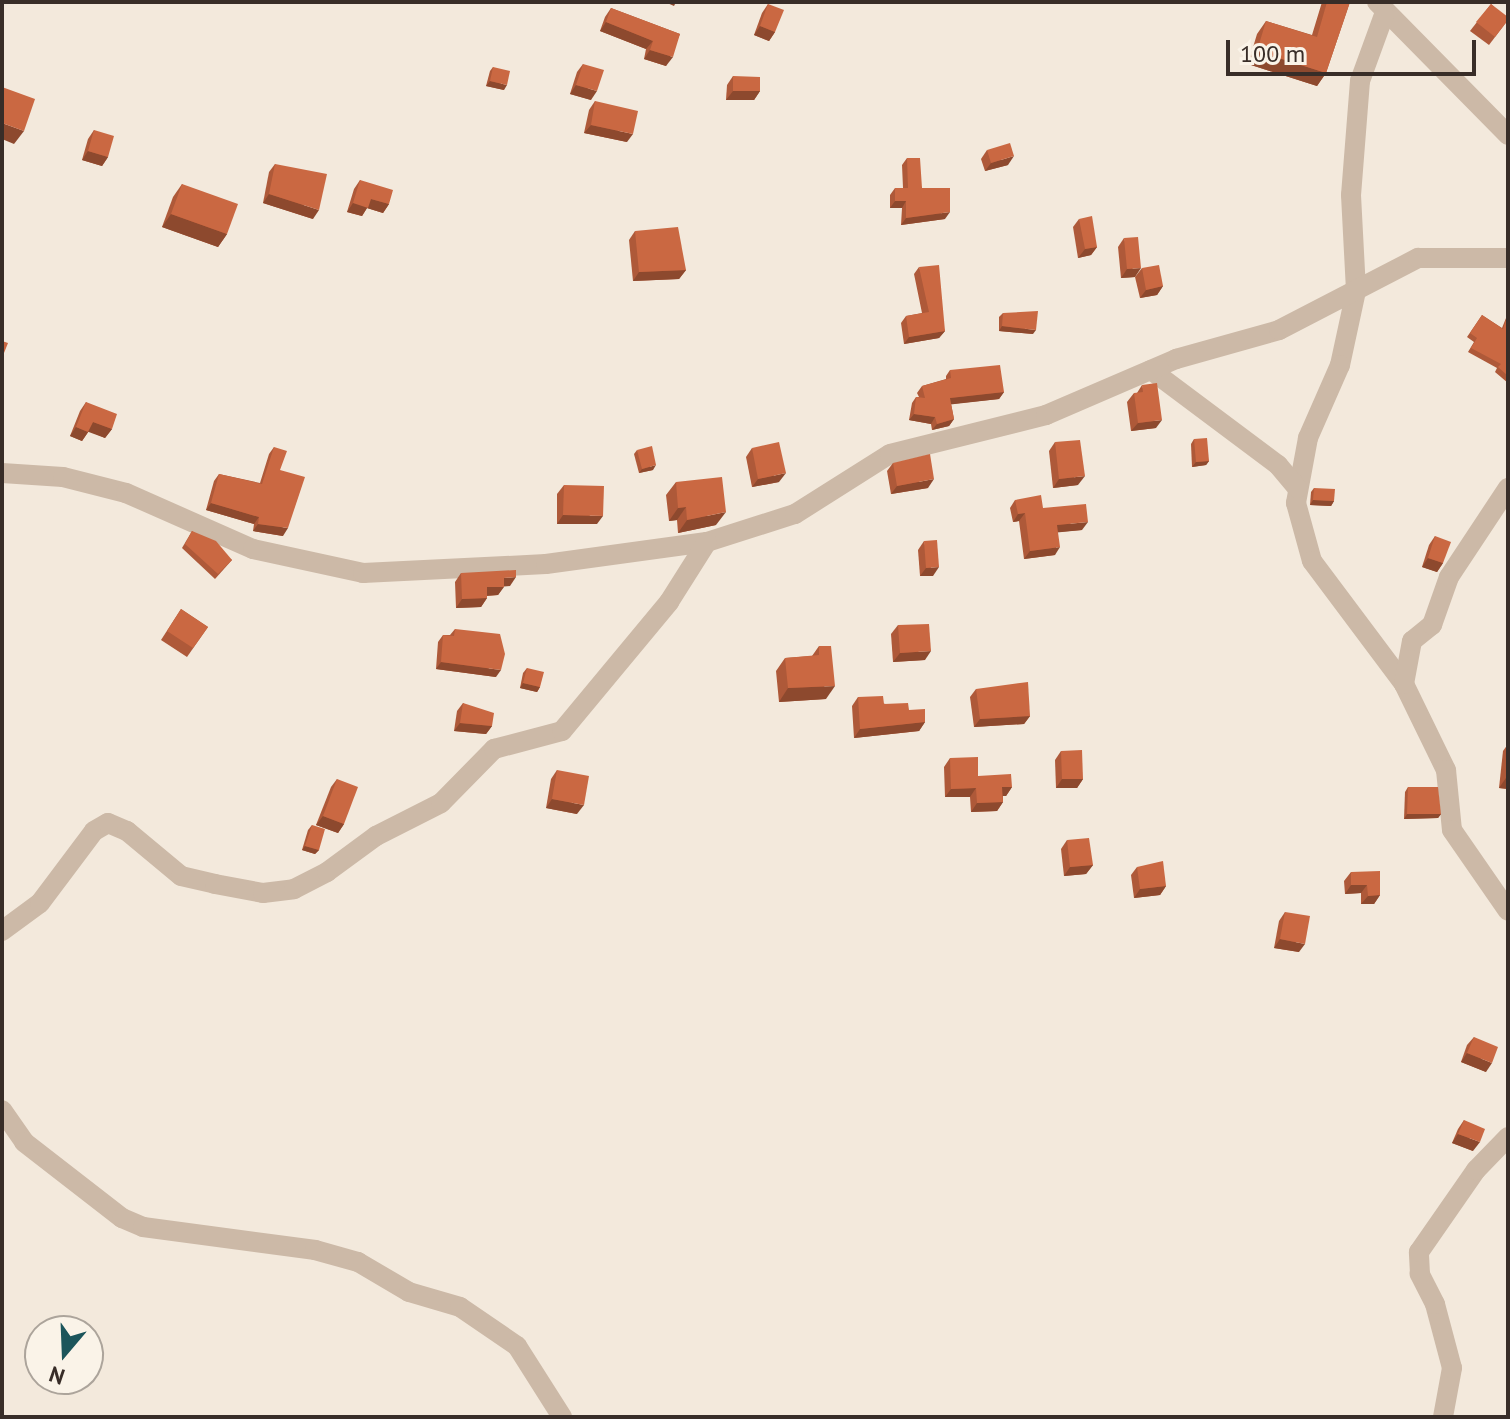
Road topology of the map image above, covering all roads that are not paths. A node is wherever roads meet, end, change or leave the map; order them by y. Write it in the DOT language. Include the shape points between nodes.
graph roads {
  1 [pos="1381,8"];
  2 [pos="1508,135"];
  3 [pos="1508,258"];
  4 [pos="1356,291"];
  5 [pos="1151,370"];
  6 [pos="2,473"];
  7 [pos="1297,488"];
  8 [pos="1508,488"];
  9 [pos="707,542"];
  10 [pos="1404,684"];
  11 [pos="1508,911"];
  12 [pos="2,931"];
  13 [pos="2,1110"];
  14 [pos="1508,1137"];
  15 [pos="562,1417"];
  16 [pos="1443,1417"];
  1 -- 2 [label="street"];
  1 -- 4 [label="street" via="1360,81 1351,195"];
  3 -- 4 [label="street" via="1418,258"];
  4 -- 5 [label="street" via="1279,330"];
  4 -- 7 [label="street" via="1340,365 1308,438"];
  5 -- 7 [label="street" via="1278,465"];
  5 -- 9 [label="street" via="1046,415 890,454 795,514"];
  6 -- 9 [label="street" via="63,477 126,493 253,549 363,573 546,564"];
  7 -- 10 [label="street" via="1312,561"];
  8 -- 10 [label="street" via="1449,577 1432,625 1412,641"];
  9 -- 12 [label="street" via="669,602 562,731 494,749 441,803 376,836 327,872 294,889 263,893 215,884 181,876 127,831 108,823 94,831 40,903"];
  10 -- 11 [label="street" via="1446,770 1452,830"];
  13 -- 15 [label="street" via="24,1142 122,1218 143,1227 315,1250 358,1262 409,1292 460,1307 517,1346"];
  14 -- 16 [label="street" via="1476,1170 1419,1252 1420,1274 1435,1304 1452,1368"];
}
